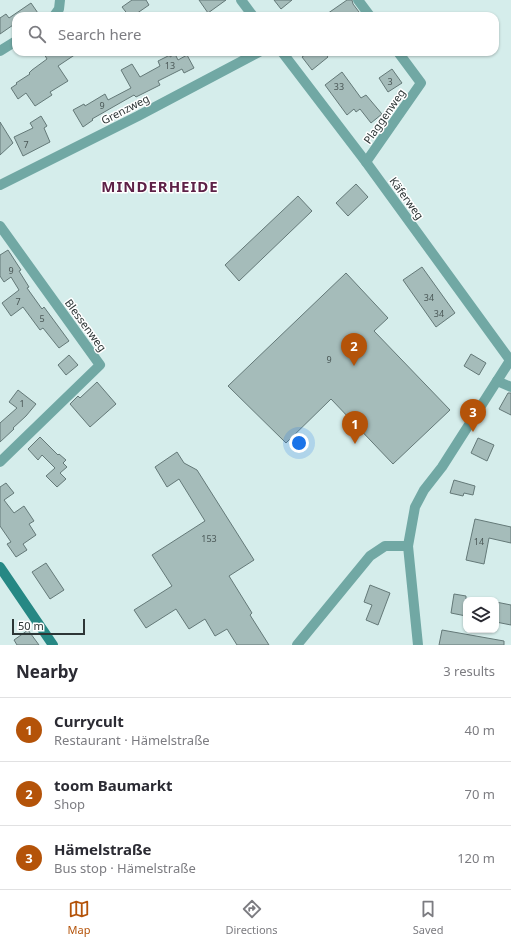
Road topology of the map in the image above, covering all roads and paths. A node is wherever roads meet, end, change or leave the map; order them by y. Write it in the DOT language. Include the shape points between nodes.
graph roads {
  1 [pos="60,0"];
  2 [pos="241,0"];
  3 [pos="358,0"];
  4 [pos="57,12"];
  5 [pos="250,12"];
  6 [pos="367,12"];
  7 [pos="12,44"];
  8 [pos="0,51"];
  9 [pos="251,56"];
  10 [pos="285,56"];
  11 [pos="401,56"];
  12 [pos="366,162"];
  13 [pos="0,185"];
  14 [pos="0,226"];
  15 [pos="511,360"];
  16 [pos="497,381"];
  17 [pos="511,387"];
  18 [pos="0,462"];
  19 [pos="408,546"];
  20 [pos="0,566"];
  21 [pos="53,645"];
  22 [pos="297,645"];
  23 [pos="418,645"];
  1 -- 4 [label="street"];
  2 -- 5 [label="street"];
  3 -- 6 [label="street"];
  7 -- 8 [label="street"];
  9 -- 13 [label="street, Grenzweg"];
  10 -- 12 [label="street, Käferweg"];
  11 -- 12 [label="street, Plaggenweg" via="421,83"];
  12 -- 15 [label="street, Käferweg"];
  14 -- 18 [label="street, Blessenweg" via="100,365"];
  15 -- 16 [label="street"];
  16 -- 17 [label="street"];
  16 -- 19 [label="street" via="442,467 424,490 415,507"];
  19 -- 22 [label="street" via="385,546 370,556"];
  19 -- 23 [label="street"];
  20 -- 21 [label="street"];
}
